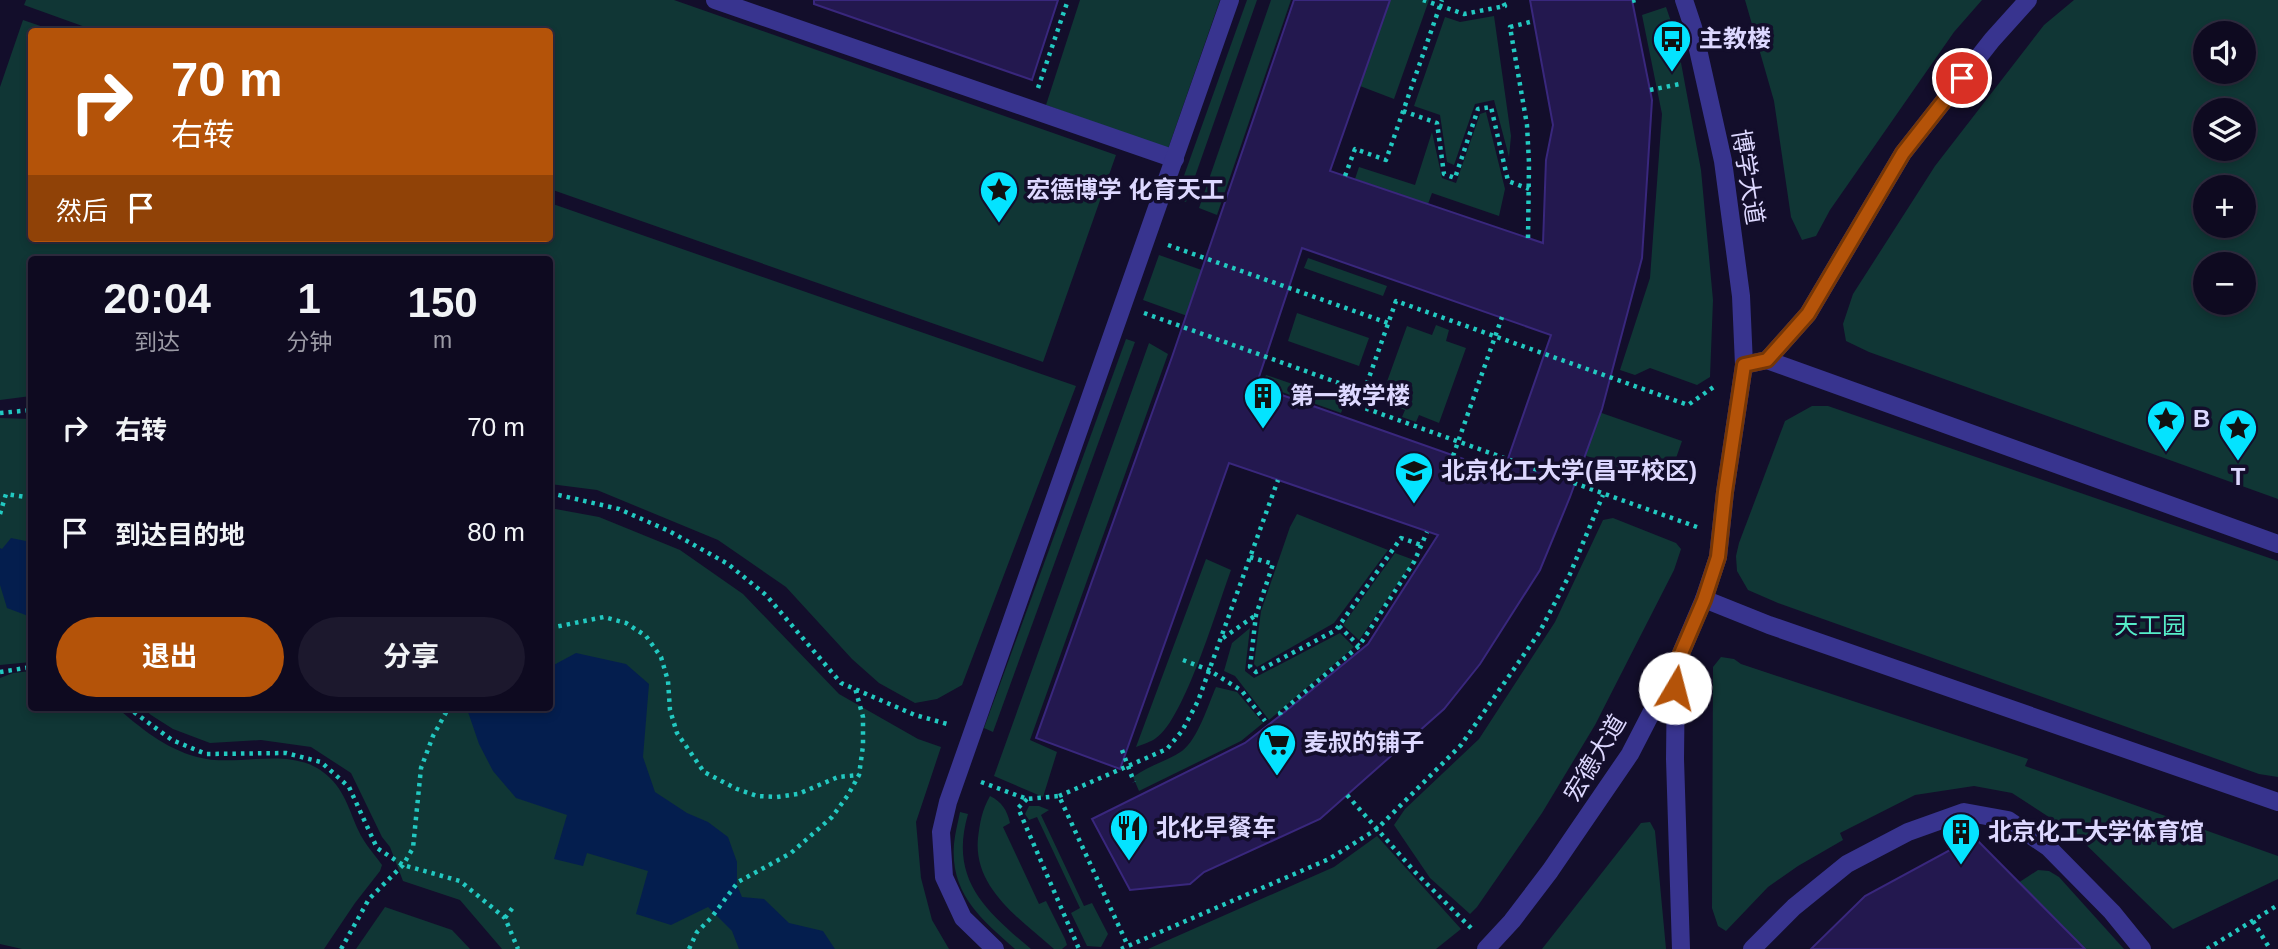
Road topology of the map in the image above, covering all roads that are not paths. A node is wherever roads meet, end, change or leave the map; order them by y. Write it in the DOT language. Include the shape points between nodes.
graph roads {
  1 [pos="715,0"];
  2 [pos="1230,0"];
  3 [pos="1684,0"];
  4 [pos="2028,0"];
  5 [pos="1175,159"];
  6 [pos="1767,360"];
  7 [pos="1744,365"];
  8 [pos="2278,544"];
  9 [pos="1704,600"];
  10 [pos="1676,665"];
  11 [pos="2278,803"];
  12 [pos="1488,946"];
  13 [pos="995,949"];
  14 [pos="1681,949"];
  15 [pos="1752,949"];
  16 [pos="2142,949"];
  1 -- 5 [label="street"];
  2 -- 5 [label="street"];
  3 -- 7 [label="street, 博学大道" via="1723,161 1741,296"];
  4 -- 6 [label="street" via="1903,153 1808,314"];
  5 -- 13 [label="street" via="947,802 941,832 944,877 962,918"];
  6 -- 7 [label="street"];
  6 -- 8 [label="street"];
  7 -- 9 [label="street, 宏德大道" via="1718,557"];
  9 -- 10 [label="street, 宏德大道"];
  9 -- 11 [label="street"];
  10 -- 12 [label="street, 宏德大道" via="1630,754 1593,811 1550,872"];
  10 -- 14 [label="street"];
  15 -- 16 [label="street" via="1847,864 1908,832 1964,812 2008,820 2048,847"];
}
